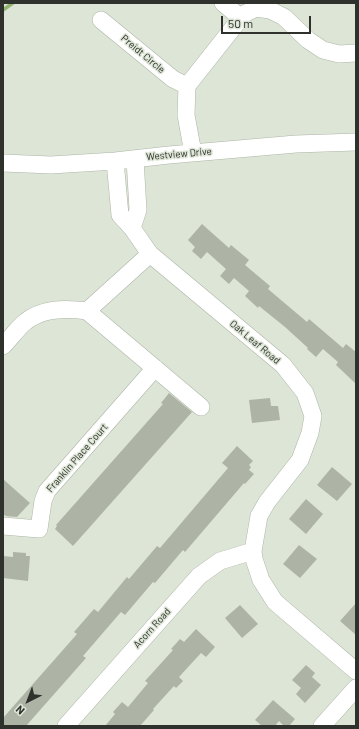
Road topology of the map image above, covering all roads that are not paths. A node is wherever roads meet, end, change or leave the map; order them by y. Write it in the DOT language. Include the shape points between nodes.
graph roads {
  1 [pos="223,3"];
  2 [pos="241,18"];
  3 [pos="101,20"];
  4 [pos="356,53"];
  5 [pos="187,86"];
  6 [pos="356,142"];
  7 [pos="193,153"];
  8 [pos="134,159"];
  9 [pos="115,161"];
  10 [pos="3,163"];
  11 [pos="132,228"];
  12 [pos="150,254"];
  13 [pos="87,311"];
  14 [pos="3,346"];
  15 [pos="155,368"];
  16 [pos="201,407"];
  17 [pos="3,526"];
  18 [pos="253,551"];
  19 [pos="356,671"];
  20 [pos="356,688"];
  21 [pos="66,726"];
  22 [pos="322,726"];
  1 -- 2 [label="street"];
  2 -- 4 [label="street" via="256,8 270,10 284,17 308,40 323,50 339,54"];
  2 -- 5 [label="street"];
  3 -- 5 [label="street, Preidt Circle" via="173,79"];
  5 -- 7 [label="street" via="186,115"];
  6 -- 7 [label="street, Westview Drive" via="296,144"];
  7 -- 8 [label="street, Westview Drive"];
  8 -- 9 [label="street, Westview Drive"];
  8 -- 11 [label="street" via="138,210"];
  9 -- 10 [label="street, Westview Drive" via="51,165"];
  9 -- 11 [label="street, Oak Leaf Road" via="120,215"];
  11 -- 12 [label="street, Oak Leaf Road"];
  12 -- 13 [label="street"];
  12 -- 18 [label="street, Oak Leaf Road" via="283,365 304,393 313,416 300,460 259,516"];
  13 -- 14 [label="street" via="53,310 38,315 25,322"];
  13 -- 15 [label="street"];
  15 -- 16 [label="street"];
  15 -- 17 [label="street, Franklin Place Court" via="47,491 39,529"];
  18 -- 19 [label="street, Oak Leaf Road" via="261,580 275,602"];
  18 -- 21 [label="street, Acorn Road" via="220,561 199,576"];
  20 -- 22 [label="street"];
}
